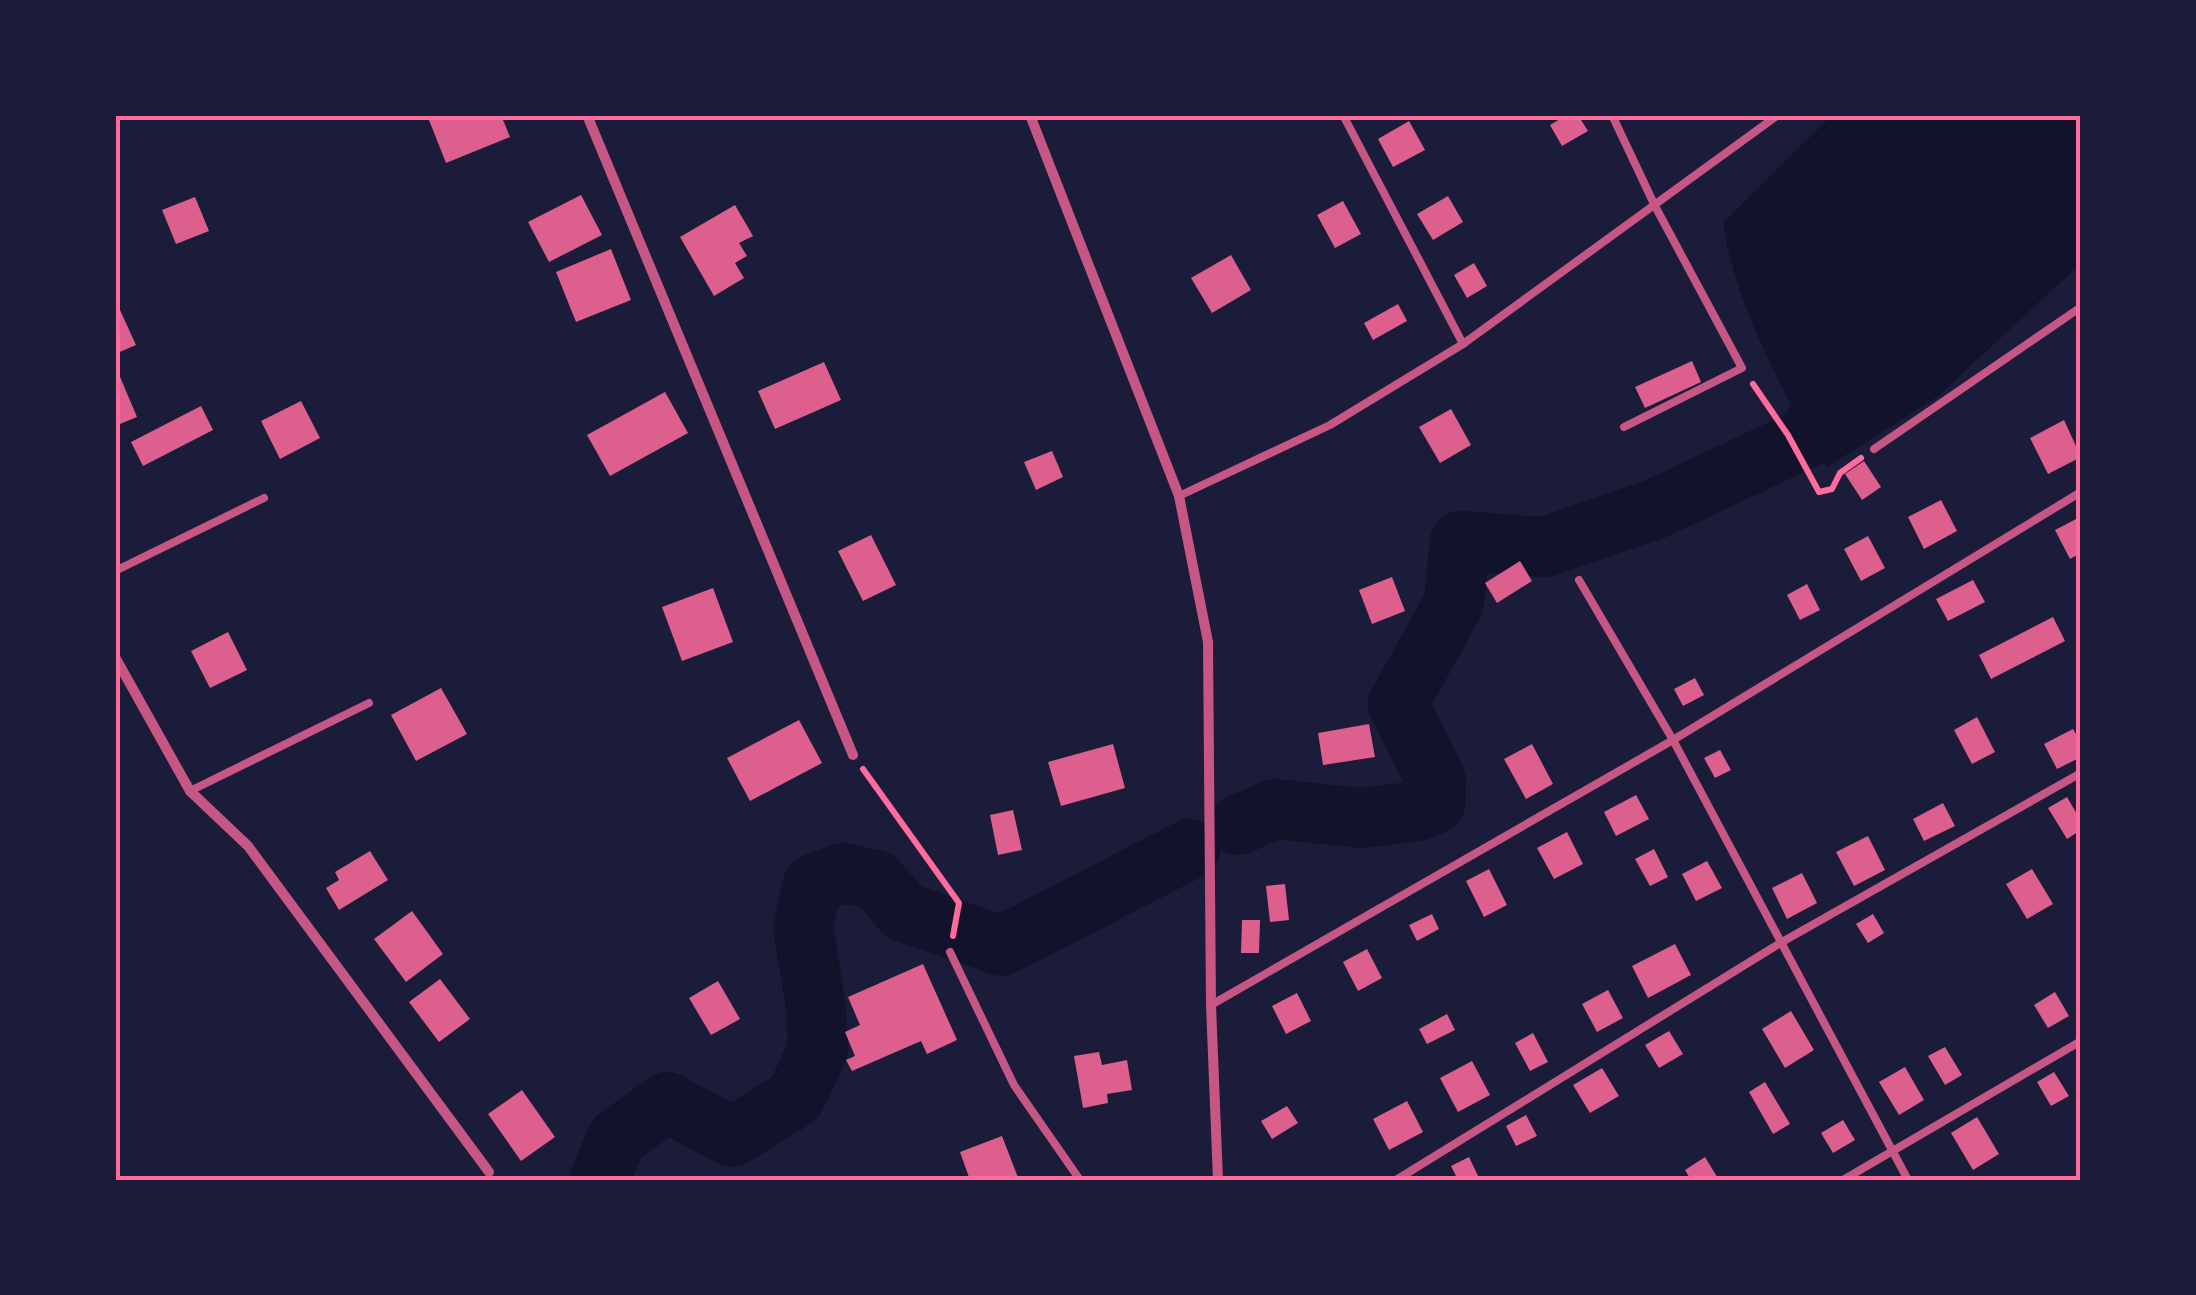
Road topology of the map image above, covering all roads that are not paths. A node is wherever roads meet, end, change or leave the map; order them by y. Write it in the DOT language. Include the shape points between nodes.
graph roads {
  1 [pos="587,115"];
  2 [pos="1030,115"];
  3 [pos="1343,115"];
  4 [pos="1612,115"];
  5 [pos="1778,115"];
  6 [pos="1655,206"];
  7 [pos="2081,307"];
  8 [pos="1462,344"];
  9 [pos="1624,427"];
  10 [pos="1874,449"];
  11 [pos="2081,492"];
  12 [pos="1179,496"];
  13 [pos="264,498"];
  14 [pos="115,571"];
  15 [pos="1579,580"];
  16 [pos="115,658"];
  17 [pos="369,703"];
  18 [pos="1672,740"];
  19 [pos="854,755"];
  20 [pos="2081,773"];
  21 [pos="190,791"];
  22 [pos="1782,942"];
  23 [pos="950,952"];
  24 [pos="1211,1005"];
  25 [pos="2081,1041"];
  26 [pos="1892,1150"];
  27 [pos="489,1172"];
  28 [pos="1080,1180"];
  29 [pos="1218,1180"];
  30 [pos="1396,1180"];
  31 [pos="1843,1180"];
  32 [pos="1908,1180"];
  1 -- 19 [label="street"];
  2 -- 12 [label="street"];
  3 -- 8 [label="lane"];
  4 -- 6 [label="lane"];
  5 -- 6 [label="lane"];
  6 -- 8 [label="lane"];
  6 -- 9 [label="lane" via="1742,368"];
  7 -- 10 [label="lane"];
  8 -- 12 [label="lane" via="1330,425"];
  11 -- 18 [label="lane"];
  12 -- 24 [label="street" via="1208,642"];
  13 -- 14 [label="lane"];
  15 -- 18 [label="lane"];
  16 -- 21 [label="street"];
  17 -- 21 [label="lane"];
  18 -- 22 [label="lane"];
  18 -- 24 [label="lane"];
  20 -- 22 [label="lane"];
  21 -- 27 [label="street" via="248,846"];
  22 -- 26 [label="lane"];
  22 -- 30 [label="lane"];
  23 -- 28 [label="lane" via="1014,1085"];
  24 -- 29 [label="street"];
  25 -- 26 [label="lane"];
  26 -- 31 [label="lane"];
  26 -- 32 [label="lane"];
}
